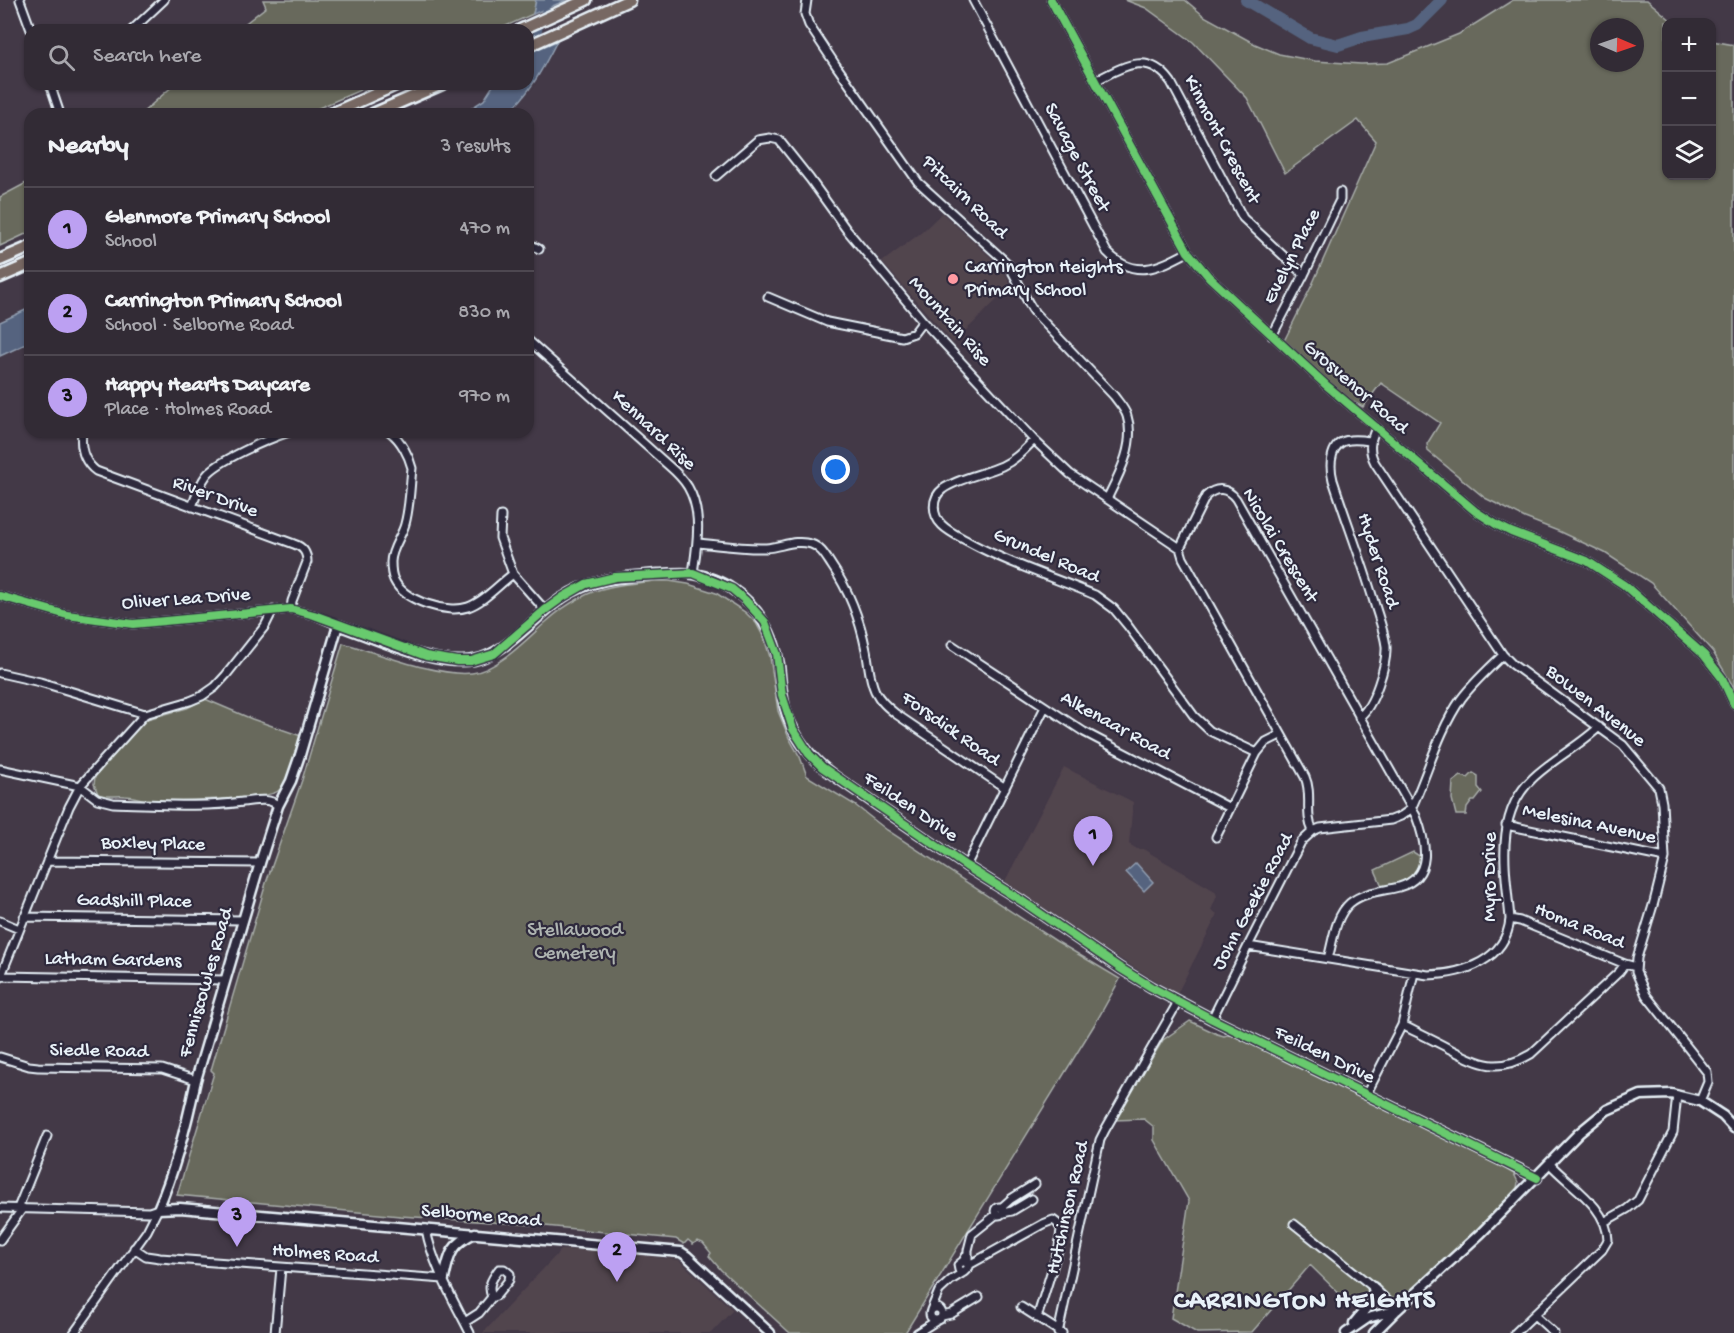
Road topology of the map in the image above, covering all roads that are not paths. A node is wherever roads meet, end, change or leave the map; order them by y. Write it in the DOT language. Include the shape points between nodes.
graph roads {
  1 [pos="20,0"];
  2 [pos="164,0"];
  3 [pos="629,0"];
  4 [pos="807,0"];
  5 [pos="973,0"];
  6 [pos="1051,0"];
  7 [pos="583,1"];
  8 [pos="28,24"];
  9 [pos="138,24"];
  10 [pos="533,24"];
  11 [pos="534,43"];
  12 [pos="1095,81"];
  13 [pos="52,90"];
  14 [pos="385,90"];
  15 [pos="428,90"];
  16 [pos="58,108"];
  17 [pos="344,108"];
  18 [pos="387,108"];
  19 [pos="716,176"];
  20 [pos="1340,192"];
  21 [pos="534,246"];
  22 [pos="539,249"];
  23 [pos="24,250"];
  24 [pos="1188,252"];
  25 [pos="0,260"];
  26 [pos="24,267"];
  27 [pos="1304,275"];
  28 [pos="0,277"];
  29 [pos="768,297"];
  30 [pos="923,321"];
  31 [pos="1272,336"];
  32 [pos="534,345"];
  33 [pos="1376,428"];
  34 [pos="82,438"];
  35 [pos="274,438"];
  36 [pos="397,438"];
  37 [pos="1034,441"];
  38 [pos="1370,441"];
  39 [pos="1107,499"];
  40 [pos="192,507"];
  41 [pos="501,516"];
  42 [pos="697,543"];
  43 [pos="1180,548"];
  44 [pos="693,573"];
  45 [pos="513,574"];
  46 [pos="0,596"];
  47 [pos="291,609"];
  48 [pos="273,610"];
  49 [pos="545,610"];
  50 [pos="338,625"];
  51 [pos="952,645"];
  52 [pos="1503,655"];
  53 [pos="0,674"];
  54 [pos="1734,704"];
  55 [pos="1045,707"];
  56 [pos="145,714"];
  57 [pos="1359,717"];
  58 [pos="1599,727"];
  59 [pos="1280,735"];
  60 [pos="1257,753"];
  61 [pos="0,769"];
  62 [pos="80,786"];
  63 [pos="1005,788"];
  64 [pos="278,806"];
  65 [pos="1230,808"];
  66 [pos="1411,809"];
  67 [pos="1506,825"];
  68 [pos="1313,831"];
  69 [pos="1216,837"];
  70 [pos="1665,858"];
  71 [pos="47,861"];
  72 [pos="260,863"];
  73 [pos="966,866"];
  74 [pos="24,917"];
  75 [pos="1510,919"];
  76 [pos="243,920"];
  77 [pos="0,921"];
  78 [pos="19,929"];
  79 [pos="1248,946"];
  80 [pos="1328,959"];
  81 [pos="1625,964"];
  82 [pos="1636,967"];
  83 [pos="1414,973"];
  84 [pos="0,977"];
  85 [pos="225,980"];
  86 [pos="1178,1002"];
  87 [pos="1212,1020"];
  88 [pos="1402,1025"];
  89 [pos="0,1057"];
  90 [pos="196,1080"];
  91 [pos="1366,1095"];
  92 [pos="1677,1095"];
  93 [pos="1700,1101"];
  94 [pos="1734,1128"];
  95 [pos="47,1136"];
  96 [pos="1550,1164"];
  97 [pos="1537,1178"];
  98 [pos="1035,1184"];
  99 [pos="1032,1199"];
  100 [pos="0,1208"];
  101 [pos="20,1208"];
  102 [pos="158,1209"];
  103 [pos="1001,1212"];
  104 [pos="1604,1222"];
  105 [pos="1294,1224"];
  106 [pos="426,1229"];
  107 [pos="475,1233"];
  108 [pos="0,1240"];
  109 [pos="134,1248"];
  110 [pos="964,1265"];
  111 [pos="281,1268"];
  112 [pos="444,1279"];
  113 [pos="1373,1287"];
  114 [pos="492,1297"];
  115 [pos="979,1297"];
  116 [pos="1021,1307"];
  117 [pos="1397,1310"];
  118 [pos="935,1314"];
  119 [pos="1534,1315"];
  120 [pos="1037,1318"];
  121 [pos="465,1322"];
  122 [pos="1060,1332"];
  123 [pos="1347,1332"];
  124 [pos="75,1333"];
  125 [pos="275,1333"];
  126 [pos="470,1333"];
  127 [pos="770,1333"];
  128 [pos="917,1333"];
  129 [pos="1374,1333"];
  130 [pos="1515,1333"];
  131 [pos="1554,1333"];
  1 -- 8 [label="street"];
  2 -- 9 [label="street"];
  3 -- 11 [label="highway"];
  4 -- 39 [label="street, Pitcairn Road" via="806,19 918,182 1006,262 1035,313 1124,410 1130,436 1123,466"];
  5 -- 24 [label="street, Savage Street" via="1107,252 1123,265 1145,269"];
  6 -- 12 [label="street, Grosvenor Road"];
  7 -- 10 [label="highway"];
  12 -- 24 [label="street, Grosvenor Road"];
  12 -- 27 [label="street, Kinmont Crescent" via="1131,65 1150,64 1161,69 1244,218"];
  13 -- 16 [label="street"];
  14 -- 17 [label="highway"];
  15 -- 18 [label="highway"];
  19 -- 30 [label="street, Mountain Rise" via="759,140 779,140"];
  20 -- 27 [label="street, Evelyn Place" via="1340,200"];
  21 -- 22 [label="street"];
  23 -- 25 [label="highway"];
  24 -- 31 [label="street, Grosvenor Road"];
  26 -- 28 [label="highway"];
  27 -- 31 [label="street, Evelyn Place"];
  29 -- 30 [label="street" via="827,322 902,337 914,333"];
  30 -- 37 [label="street, Mountain Rise"];
  31 -- 33 [label="street, Grosvenor Road"];
  32 -- 42 [label="street, Kennard Rise" via="687,484 696,504"];
  33 -- 38 [label="street"];
  33 -- 54 [label="street, Grosvenor Road" via="1484,517 1511,532 1578,556 1624,585 1704,655 1722,678"];
  34 -- 40 [label="street, River Drive" via="85,459 96,471"];
  35 -- 40 [label="street" via="209,472"];
  36 -- 45 [label="street" via="412,468 405,526 391,560 393,579 399,587 405,594 430,605 468,607"];
  37 -- 39 [label="street, Mountain Rise" via="1062,468"];
  37 -- 60 [label="street, Grundel Road" via="1002,466 944,489 934,502 936,517 942,525 976,545 1105,601 1194,716 1210,731"];
  38 -- 52 [label="street, Bowen Avenue" via="1375,464"];
  38 -- 57 [label="street, Hyder Road" via="1339,444 1330,465 1385,643 1381,678 1366,711"];
  39 -- 43 [label="street, Mountain Rise"];
  40 -- 47 [label="street, River Drive" via="304,549 307,562"];
  41 -- 45 [label="street" via="500,538"];
  42 -- 44 [label="street, Kennard Rise"];
  42 -- 63 [label="street, Forsdick Road" via="762,548 798,542 817,547 853,603 873,685 881,702"];
  43 -- 57 [label="street, Nicolai Crescent" via="1206,496 1218,489 1233,495"];
  43 -- 59 [label="street"];
  44 -- 49 [label="street, Feilden Drive" via="615,578 586,584"];
  44 -- 73 [label="street, Feilden Drive" via="732,589 765,622 777,654 786,712 809,754 836,777"];
  45 -- 49 [label="street"];
  46 -- 48 [label="street, Oliver Lea Drive" via="67,615 133,624"];
  47 -- 48 [label="street, Oliver Lea Drive"];
  47 -- 50 [label="street, Oliver Lea Drive"];
  48 -- 56 [label="street" via="265,626 215,687 190,701"];
  49 -- 50 [label="street, Feilden Drive" via="494,654 471,661 426,656"];
  50 -- 64 [label="street, Fenniscowles Road" via="300,755"];
  51 -- 55 [label="street"];
  52 -- 58 [label="street, Bowen Avenue"];
  52 -- 66 [label="street" via="1461,700"];
  53 -- 56 [label="street"];
  55 -- 63 [label="street, Alkenaar Road"];
  55 -- 65 [label="street, Alkenaar Road" via="1099,740"];
  56 -- 62 [label="street"];
  57 -- 66 [label="street, Nicolai Crescent"];
  58 -- 67 [label="street, Myro Drive" via="1531,779 1517,798"];
  58 -- 70 [label="street, Bowen Avenue" via="1623,746 1659,788"];
  59 -- 60 [label="street" via="1266,742"];
  59 -- 68 [label="street" via="1308,785 1308,818"];
  60 -- 65 [label="street"];
  61 -- 62 [label="street"];
  62 -- 64 [label="street" via="97,799 113,803 223,804 262,800"];
  62 -- 71 [label="street"];
  63 -- 73 [label="street, Alkenaar Road"];
  64 -- 72 [label="street, Fenniscowles Road"];
  65 -- 69 [label="street"];
  66 -- 68 [label="street, John Geekie Road" via="1391,820"];
  66 -- 80 [label="street, Nicolai Crescent" via="1424,840 1424,864 1419,874 1406,884 1350,903 1336,927"];
  67 -- 70 [label="street, Melesina Avenue"];
  67 -- 75 [label="street, Myro Drive"];
  68 -- 79 [label="street, John Geekie Road" via="1296,851"];
  70 -- 82 [label="street, Bowen Avenue"];
  71 -- 72 [label="street, Boxley Place"];
  71 -- 74 [label="street"];
  72 -- 76 [label="street, Fenniscowles Road"];
  73 -- 86 [label="street, Feilden Drive"];
  74 -- 76 [label="street, Gadshill Place"];
  74 -- 78 [label="street"];
  75 -- 81 [label="street, Homa Road"];
  75 -- 83 [label="street, Myro Drive" via="1509,928 1490,957 1455,973"];
  76 -- 85 [label="street, Fenniscowles Road"];
  77 -- 78 [label="street"];
  78 -- 84 [label="street"];
  79 -- 80 [label="street, Myro Drive"];
  79 -- 87 [label="street, John Geekie Road"];
  80 -- 83 [label="street, Myro Drive"];
  81 -- 82 [label="street, Homa Road"];
  81 -- 88 [label="street" via="1519,1061 1477,1063"];
  82 -- 93 [label="street" via="1646,995 1707,1072 1708,1082"];
  83 -- 88 [label="street"];
  84 -- 85 [label="street, Latham Gardens"];
  85 -- 90 [label="street, Fenniscowles Road"];
  86 -- 87 [label="street, Feilden Drive"];
  86 -- 122 [label="street, Hutchinson Road" via="1100,1140"];
  87 -- 91 [label="street, Feilden Drive"];
  88 -- 91 [label="street"];
  89 -- 90 [label="street, Siedle Road" via="39,1067 162,1069"];
  90 -- 102 [label="street, Fenniscowles Road"];
  91 -- 97 [label="street, Feilden Drive"];
  92 -- 93 [label="street"];
  92 -- 96 [label="street" via="1650,1093 1617,1104 1595,1118"];
  92 -- 104 [label="street" via="1673,1132 1638,1200"];
  93 -- 94 [label="street"];
  95 -- 101 [label="street"];
  96 -- 97 [label="street"];
  96 -- 104 [label="street" via="1584,1195"];
  97 -- 117 [label="street"];
  98 -- 103 [label="street" via="1011,1199"];
  99 -- 103 [label="street" via="1012,1211"];
  100 -- 101 [label="street"];
  101 -- 102 [label="street" via="149,1212"];
  101 -- 108 [label="street"];
  102 -- 106 [label="street, Selborne Road"];
  102 -- 109 [label="street, Fenniscowles Road"];
  103 -- 110 [label="street" via="974,1232"];
  104 -- 119 [label="street" via="1608,1236 1605,1247"];
  105 -- 113 [label="street"];
  106 -- 107 [label="street, Selborne Road"];
  106 -- 112 [label="street"];
  107 -- 112 [label="street" via="453,1247"];
  107 -- 127 [label="street, Selborne Road" via="681,1252"];
  109 -- 111 [label="street, Holmes Road" via="146,1256 160,1258"];
  109 -- 124 [label="street, Fenniscowles Road"];
  110 -- 118 [label="street" via="939,1291"];
  110 -- 120 [label="street" via="1053,1220 1061,1230 1059,1247"];
  111 -- 112 [label="street, Holmes Road"];
  111 -- 125 [label="street"];
  112 -- 121 [label="street"];
  113 -- 117 [label="street"];
  113 -- 123 [label="street" via="1372,1302"];
  114 -- 121 [label="street"];
  115 -- 118 [label="street" via="947,1316"];
  116 -- 120 [label="street"];
  117 -- 123 [label="street" via="1368,1318"];
  117 -- 129 [label="street"];
  118 -- 128 [label="street"];
  119 -- 130 [label="street"];
  119 -- 131 [label="street"];
  120 -- 122 [label="street"];
  121 -- 126 [label="street"];
}
